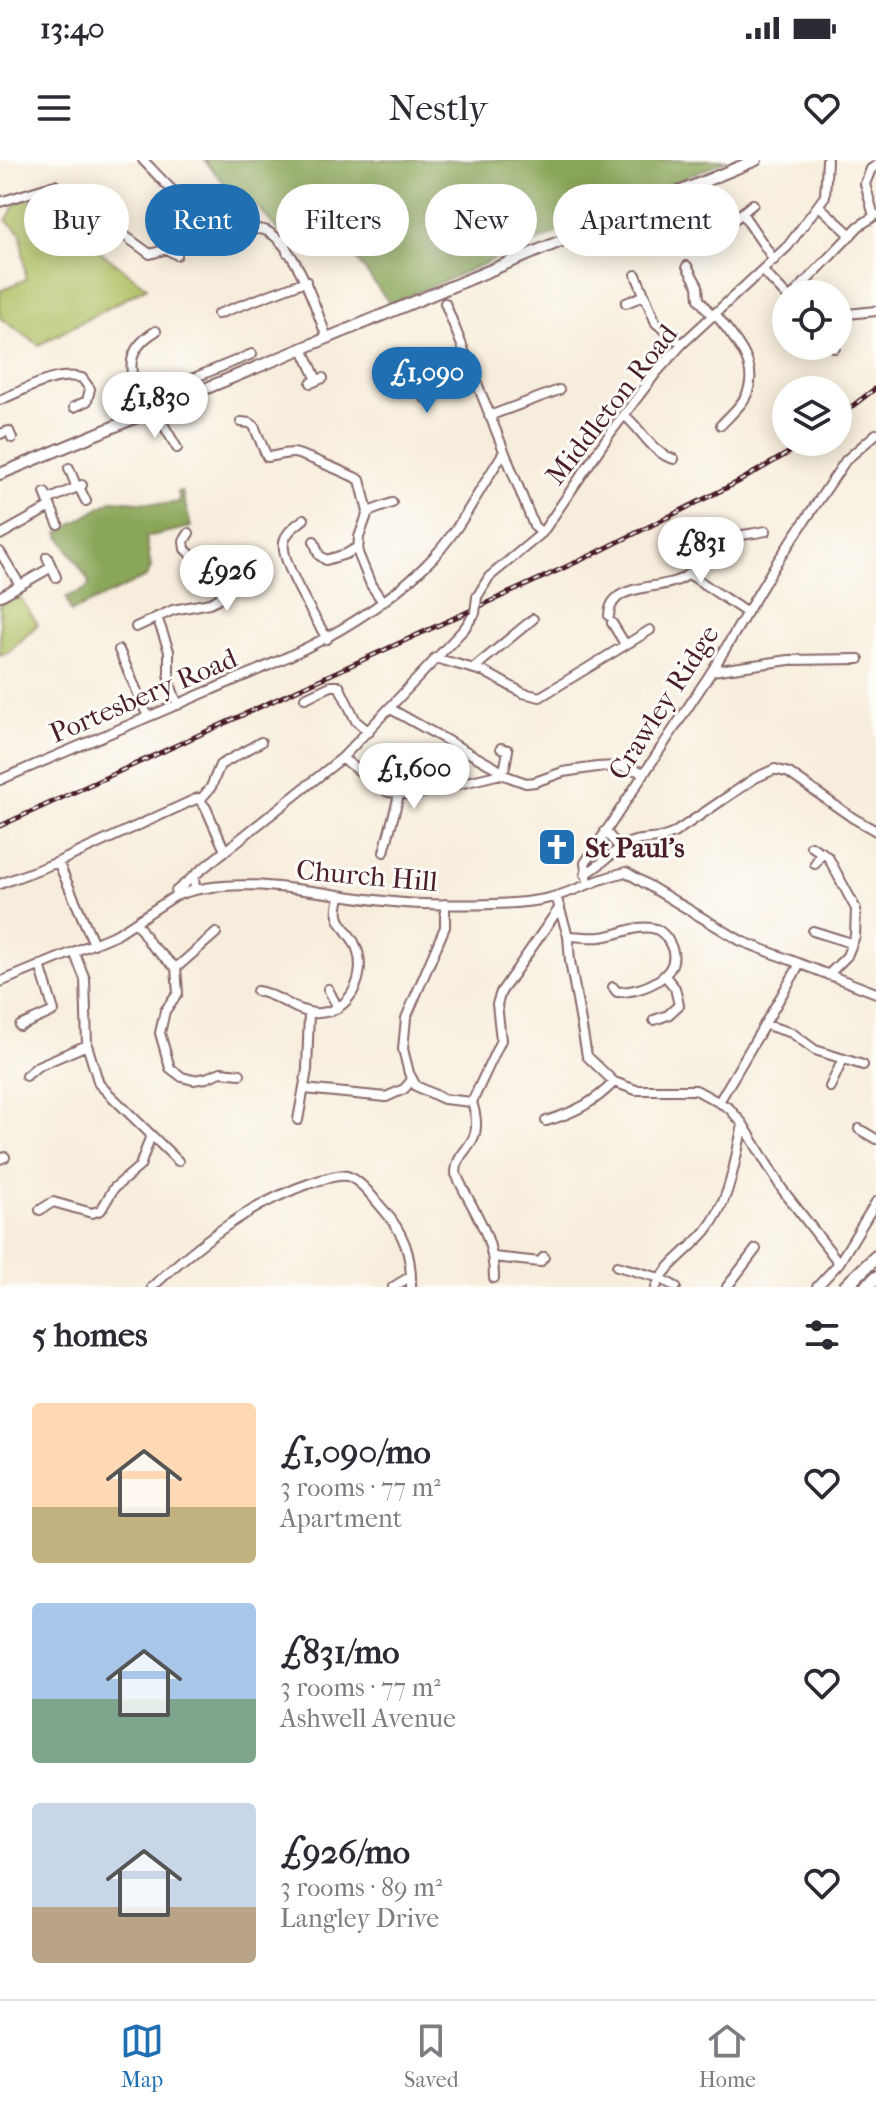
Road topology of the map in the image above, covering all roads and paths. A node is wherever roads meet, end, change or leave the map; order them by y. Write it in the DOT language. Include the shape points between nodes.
graph roads {
  1 [pos="143,160"];
  2 [pos="756,160"];
  3 [pos="827,160"];
  4 [pos="876,166"];
  5 [pos="0,202"];
  6 [pos="753,204"];
  7 [pos="819,206"];
  8 [pos="742,213"];
  9 [pos="875,216"];
  10 [pos="851,235"];
  11 [pos="276,240"];
  12 [pos="145,250"];
  13 [pos="289,256"];
  14 [pos="774,260"];
  15 [pos="687,266"];
  16 [pos="762,270"];
  17 [pos="636,275"];
  18 [pos="772,280"];
  19 [pos="808,280"];
  20 [pos="306,281"];
  21 [pos="645,295"];
  22 [pos="445,303"];
  23 [pos="626,303"];
  24 [pos="876,311"];
  25 [pos="218,314"];
  26 [pos="852,314"];
  27 [pos="713,315"];
  28 [pos="156,331"];
  29 [pos="327,338"];
  30 [pos="682,344"];
  31 [pos="303,349"];
  32 [pos="252,354"];
  33 [pos="409,364"];
  34 [pos="473,376"];
  35 [pos="317,380"];
  36 [pos="559,390"];
  37 [pos="0,400"];
  38 [pos="140,400"];
  39 [pos="74,407"];
  40 [pos="150,412"];
  41 [pos="624,415"];
  42 [pos="489,416"];
  43 [pos="241,422"];
  44 [pos="721,425"];
  45 [pos="0,434"];
  46 [pos="876,434"];
  47 [pos="12,438"];
  48 [pos="177,448"];
  49 [pos="504,452"];
  50 [pos="663,456"];
  51 [pos="674,459"];
  52 [pos="662,467"];
  53 [pos="69,468"];
  54 [pos="0,474"];
  55 [pos="79,487"];
  56 [pos="47,500"];
  57 [pos="86,501"];
  58 [pos="392,503"];
  59 [pos="368,512"];
  60 [pos="304,519"];
  61 [pos="58,524"];
  62 [pos="761,530"];
  63 [pos="189,533"];
  64 [pos="542,533"];
  65 [pos="0,535"];
  66 [pos="314,541"];
  67 [pos="358,547"];
  68 [pos="47,557"];
  69 [pos="2,559"];
  70 [pos="50,568"];
  71 [pos="689,574"];
  72 [pos="56,577"];
  73 [pos="20,585"];
  74 [pos="1,596"];
  75 [pos="383,602"];
  76 [pos="747,613"];
  77 [pos="157,617"];
  78 [pos="533,619"];
  79 [pos="136,627"];
  80 [pos="650,630"];
  81 [pos="327,639"];
  82 [pos="625,644"];
  83 [pos="119,650"];
  84 [pos="435,658"];
  85 [pos="859,659"];
  86 [pos="474,668"];
  87 [pos="712,671"];
  88 [pos="305,698"];
  89 [pos="178,705"];
  90 [pos="389,708"];
  91 [pos="148,717"];
  92 [pos="369,732"];
  93 [pos="262,739"];
  94 [pos="501,748"];
  95 [pos="342,758"];
  96 [pos="643,772"];
  97 [pos="500,773"];
  98 [pos="0,780"];
  99 [pos="399,795"];
  100 [pos="201,799"];
  101 [pos="605,831"];
  102 [pos="876,831"];
  103 [pos="811,846"];
  104 [pos="620,848"];
  105 [pos="225,851"];
  106 [pos="384,852"];
  107 [pos="822,852"];
  108 [pos="58,862"];
  109 [pos="815,864"];
  110 [pos="194,876"];
  111 [pos="586,879"];
  112 [pos="0,884"];
  113 [pos="195,890"];
  114 [pos="175,896"];
  115 [pos="556,896"];
  116 [pos="340,897"];
  117 [pos="445,904"];
  118 [pos="560,907"];
  119 [pos="136,922"];
  120 [pos="813,931"];
  121 [pos="216,933"];
  122 [pos="568,936"];
  123 [pos="851,943"];
  124 [pos="94,944"];
  125 [pos="74,952"];
  126 [pos="800,964"];
  127 [pos="40,965"];
  128 [pos="176,968"];
  129 [pos="828,975"];
  130 [pos="665,976"];
  131 [pos="0,982"];
  132 [pos="613,987"];
  133 [pos="257,991"];
  134 [pos="327,992"];
  135 [pos="876,993"];
  136 [pos="338,1008"];
  137 [pos="309,1012"];
  138 [pos="654,1020"];
  139 [pos="766,1025"];
  140 [pos="20,1026"];
  141 [pos="87,1045"];
  142 [pos="843,1059"];
  143 [pos="863,1065"];
  144 [pos="240,1074"];
  145 [pos="26,1076"];
  146 [pos="412,1080"];
  147 [pos="614,1082"];
  148 [pos="830,1087"];
  149 [pos="304,1089"];
  150 [pos="472,1102"];
  151 [pos="719,1102"];
  152 [pos="298,1120"];
  153 [pos="546,1121"];
  154 [pos="743,1124"];
  155 [pos="859,1129"];
  156 [pos="151,1135"];
  157 [pos="876,1139"];
  158 [pos="178,1161"];
  159 [pos="876,1202"];
  160 [pos="40,1210"];
  161 [pos="756,1249"];
  162 [pos="493,1257"];
  163 [pos="544,1257"];
  164 [pos="876,1257"];
  165 [pos="839,1263"];
  166 [pos="617,1266"];
  167 [pos="494,1278"];
  168 [pos="876,1278"];
  169 [pos="658,1282"];
  170 [pos="403,1286"];
  171 [pos="152,1287"];
  172 [pos="676,1287"];
  173 [pos="727,1287"];
  174 [pos="817,1287"];
  175 [pos="845,1287"];
  176 [pos="866,1287"];
  1 -- 11 [label="street" via="196,211 231,228 269,232"];
  2 -- 29 [label="main road"];
  3 -- 7 [label="street, Middleton Road" via="827,184"];
  4 -- 9 [label="street" via="865,184"];
  5 -- 12 [label="street" via="55,185"];
  6 -- 8 [label="street"];
  7 -- 10 [label="street"];
  7 -- 14 [label="street, Middleton Road"];
  8 -- 14 [label="street"];
  9 -- 10 [label="street"];
  10 -- 19 [label="street"];
  13 -- 20 [label="street"];
  14 -- 16 [label="street, Middleton Road"];
  15 -- 27 [label="street" via="699,299"];
  16 -- 18 [label="street"];
  16 -- 27 [label="street, Middleton Road"];
  17 -- 21 [label="street"];
  20 -- 25 [label="street"];
  20 -- 29 [label="street"];
  21 -- 23 [label="street"];
  21 -- 30 [label="street" via="656,323"];
  22 -- 34 [label="street"];
  24 -- 26 [label="street"];
  27 -- 30 [label="street, Middleton Road"];
  27 -- 44 [label="street" via="745,355 750,374 748,392"];
  28 -- 38 [label="street" via="142,339 132,358"];
  29 -- 31 [label="main road"];
  30 -- 41 [label="street, Middleton Road"];
  31 -- 35 [label="street"];
  31 -- 40 [label="main road"];
  32 -- 38 [label="street"];
  33 -- 34 [label="street" via="425,398"];
  34 -- 42 [label="street"];
  36 -- 42 [label="street"];
  37 -- 39 [label="street" via="70,375 82,378 90,389 87,401"];
  38 -- 40 [label="street"];
  40 -- 48 [label="street"];
  40 -- 54 [label="main road"];
  41 -- 50 [label="street"];
  41 -- 64 [label="street, Middleton Road"];
  42 -- 49 [label="street"];
  43 -- 59 [label="street" via="254,426 267,457 300,454 360,480"];
  45 -- 47 [label="street" via="9,431"];
  46 -- 76 [label="street, Crawley Ridge" via="846,460"];
  49 -- 64 [label="street" via="534,526"];
  49 -- 75 [label="street, Portesbery Road" via="451,538"];
  50 -- 51 [label="street"];
  50 -- 52 [label="street"];
  53 -- 55 [label="street"];
  55 -- 56 [label="street"];
  55 -- 57 [label="street"];
  56 -- 61 [label="street"];
  56 -- 65 [label="street"];
  58 -- 59 [label="street"];
  59 -- 67 [label="street"];
  60 -- 81 [label="street" via="283,545"];
  62 -- 71 [label="street" via="708,547"];
  63 -- 77 [label="street" via="185,549 221,582 223,593 210,603"];
  64 -- 84 [label="street, Middleton Road, bridge" via="489,577 471,622"];
  66 -- 67 [label="street" via="326,560"];
  67 -- 75 [label="street"];
  68 -- 70 [label="street"];
  69 -- 73 [label="street"];
  70 -- 72 [label="street"];
  70 -- 73 [label="street"];
  71 -- 76 [label="street"];
  71 -- 82 [label="street" via="629,591 612,602 610,620"];
  73 -- 74 [label="street"];
  75 -- 81 [label="street, Portesbery Road"];
  76 -- 87 [label="street, Crawley Ridge"];
  77 -- 79 [label="street"];
  77 -- 89 [label="street"];
  78 -- 86 [label="street"];
  80 -- 82 [label="street"];
  81 -- 89 [label="street, Portesbery Road"];
  82 -- 86 [label="street" via="540,697"];
  83 -- 91 [label="street"];
  84 -- 86 [label="street"];
  84 -- 90 [label="street"];
  85 -- 87 [label="street" via="789,660"];
  87 -- 96 [label="street, Crawley Ridge"];
  88 -- 92 [label="street" via="339,686 356,721"];
  89 -- 91 [label="street, Portesbery Road"];
  90 -- 92 [label="street"];
  90 -- 97 [label="street"];
  91 -- 98 [label="street, Portesbery Road"];
  92 -- 95 [label="street"];
  93 -- 100 [label="street" via="220,765"];
  94 -- 97 [label="street" via="508,750"];
  95 -- 99 [label="street"];
  95 -- 105 [label="street"];
  96 -- 97 [label="street" via="597,767 526,783"];
  96 -- 101 [label="street, Crawley Ridge"];
  97 -- 99 [label="street" via="425,794"];
  99 -- 106 [label="street"];
  100 -- 105 [label="street"];
  100 -- 108 [label="street"];
  101 -- 104 [label="street"];
  101 -- 111 [label="street, Crawley Ridge" via="585,863"];
  102 -- 104 [label="street" via="775,769 674,833"];
  103 -- 107 [label="street"];
  104 -- 111 [label="street"];
  105 -- 110 [label="street"];
  107 -- 109 [label="street"];
  107 -- 123 [label="street" via="854,902"];
  108 -- 112 [label="street"];
  108 -- 124 [label="street"];
  110 -- 113 [label="street"];
  110 -- 114 [label="street"];
  111 -- 115 [label="street, Church Hill"];
  111 -- 126 [label="street" via="635,875 741,941"];
  113 -- 114 [label="street, Church Hill"];
  113 -- 116 [label="street, Church Hill" via="264,887"];
  114 -- 119 [label="street"];
  115 -- 117 [label="street, Church Hill"];
  115 -- 118 [label="street"];
  116 -- 117 [label="street, Church Hill"];
  116 -- 136 [label="street" via="339,920 355,943 360,977"];
  117 -- 146 [label="street" via="445,927 406,1018 403,1049"];
  118 -- 122 [label="street"];
  118 -- 150 [label="street" via="501,992 501,1040"];
  119 -- 124 [label="street"];
  119 -- 128 [label="street"];
  120 -- 123 [label="street"];
  121 -- 128 [label="street"];
  122 -- 130 [label="street" via="601,937 654,928 673,951"];
  122 -- 147 [label="street" via="587,1056"];
  123 -- 129 [label="street" via="847,956"];
  124 -- 125 [label="street"];
  125 -- 127 [label="street"];
  125 -- 141 [label="street" via="85,979"];
  126 -- 129 [label="street"];
  126 -- 139 [label="street"];
  127 -- 131 [label="street"];
  127 -- 140 [label="street" via="54,1011"];
  128 -- 144 [label="street" via="178,993 165,1011 160,1033 170,1068 193,1080 221,1072"];
  129 -- 135 [label="street"];
  130 -- 132 [label="street" via="627,992"];
  130 -- 138 [label="street" via="679,1005"];
  133 -- 137 [label="street"];
  134 -- 136 [label="street"];
  136 -- 137 [label="street"];
  137 -- 149 [label="street"];
  139 -- 142 [label="street"];
  139 -- 151 [label="street"];
  141 -- 145 [label="street"];
  141 -- 156 [label="street" via="99,1084"];
  142 -- 143 [label="street"];
  142 -- 148 [label="street"];
  146 -- 149 [label="street" via="386,1097"];
  146 -- 150 [label="street" via="444,1099"];
  147 -- 151 [label="street" via="636,1090 696,1090"];
  147 -- 153 [label="street" via="570,1115"];
  149 -- 152 [label="street"];
  150 -- 162 [label="street" via="476,1132 456,1174 486,1228"];
  151 -- 154 [label="street"];
  154 -- 165 [label="street" via="782,1189"];
  154 -- 169 [label="street" via="722,1208"];
  155 -- 157 [label="street"];
  156 -- 158 [label="street"];
  156 -- 160 [label="street" via="140,1166 114,1188 101,1210 92,1213 53,1202"];
  159 -- 165 [label="street"];
  161 -- 173 [label="street"];
  162 -- 163 [label="street" via="540,1262"];
  162 -- 167 [label="street"];
  164 -- 175 [label="highway"];
  165 -- 174 [label="street"];
  166 -- 169 [label="street"];
  168 -- 176 [label="highway"];
  169 -- 172 [label="street"];
  170 -- 171 [label="street" via="411,1276 408,1249 397,1226 363,1187 350,1177 334,1176 267,1200 207,1238"];
}
